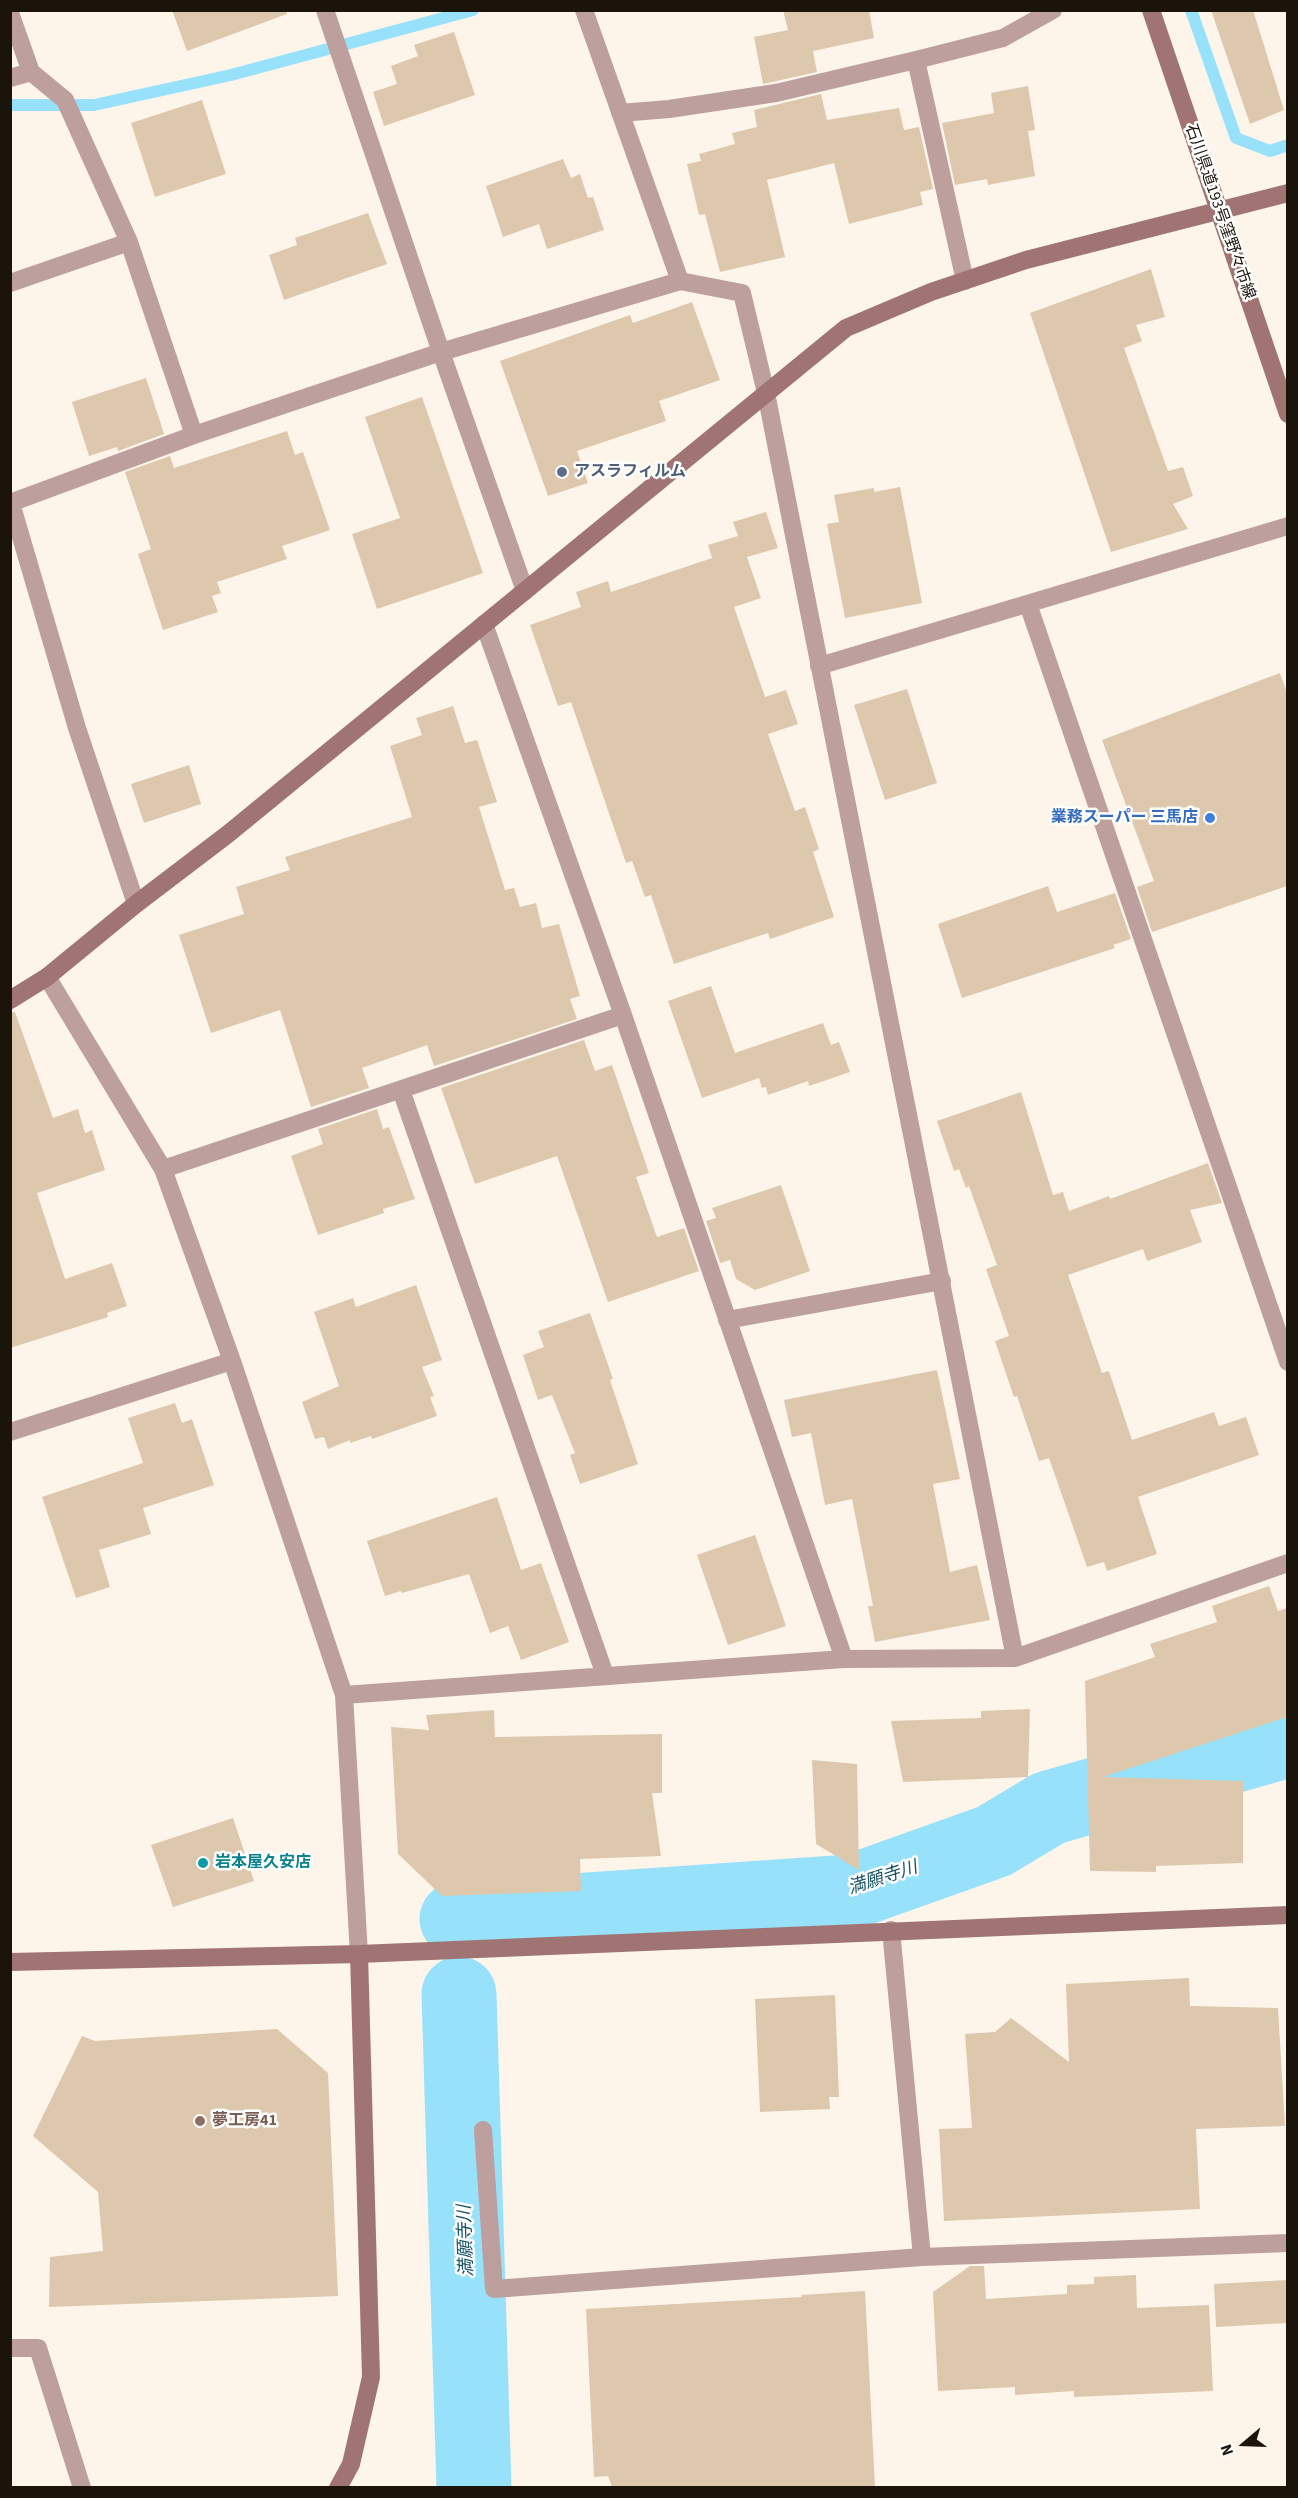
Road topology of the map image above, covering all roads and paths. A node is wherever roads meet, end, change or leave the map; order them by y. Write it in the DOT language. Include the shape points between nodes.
graph roads {
  1 [pos="325,10"];
  2 [pos="584,10"];
  3 [pos="1053,10"];
  4 [pos="1151,10"];
  5 [pos="10,13"];
  6 [pos="916,60"];
  7 [pos="31,72"];
  8 [pos="10,78"];
  9 [pos="620,113"];
  10 [pos="1287,193"];
  11 [pos="1218,212"];
  12 [pos="129,243"];
  13 [pos="680,281"];
  14 [pos="965,281"];
  15 [pos="10,283"];
  16 [pos="441,352"];
  17 [pos="766,393"];
  18 [pos="1287,414"];
  19 [pos="194,435"];
  20 [pos="11,503"];
  21 [pos="1287,526"];
  22 [pos="525,591"];
  23 [pos="1028,604"];
  24 [pos="484,624"];
  25 [pos="819,666"];
  26 [pos="140,901"];
  27 [pos="47,977"];
  28 [pos="10,1000"];
  29 [pos="623,1015"];
  30 [pos="401,1089"];
  31 [pos="163,1169"];
  32 [pos="942,1281"];
  33 [pos="727,1320"];
  34 [pos="232,1361"];
  35 [pos="1287,1362"];
  36 [pos="10,1432"];
  37 [pos="1287,1563"];
  38 [pos="1015,1658"];
  39 [pos="844,1659"];
  40 [pos="605,1675"];
  41 [pos="344,1695"];
  42 [pos="1287,1915"];
  43 [pos="891,1930"];
  44 [pos="359,1954"];
  45 [pos="10,1962"];
  46 [pos="483,2130"];
  47 [pos="1287,2243"];
  48 [pos="922,2257"];
  49 [pos="10,2348"];
  50 [pos="82,2487"];
  51 [pos="338,2487"];
  1 -- 16 [label="street"];
  2 -- 9 [label="street"];
  3 -- 6 [label="street" via="1003,38"];
  4 -- 11 [label="street, 石川県道193号窪野々市線"];
  5 -- 7 [label="street"];
  6 -- 9 [label="street" via="776,93"];
  6 -- 14 [label="street"];
  7 -- 8 [label="street"];
  7 -- 12 [label="street" via="65,100"];
  9 -- 13 [label="street"];
  10 -- 11 [label="street"];
  11 -- 14 [label="street" via="1026,260"];
  11 -- 18 [label="street, 石川県道193号窪野々市線"];
  12 -- 15 [label="street"];
  12 -- 19 [label="street"];
  13 -- 16 [label="street"];
  13 -- 17 [label="street" via="742,293"];
  14 -- 17 [label="street" via="846,328"];
  16 -- 19 [label="street"];
  16 -- 22 [label="street"];
  17 -- 22 [label="street"];
  17 -- 25 [label="street"];
  19 -- 20 [label="street"];
  20 -- 26 [label="street"];
  21 -- 23 [label="street"];
  22 -- 24 [label="street"];
  23 -- 25 [label="street"];
  23 -- 35 [label="street"];
  24 -- 26 [label="street" via="228,834"];
  24 -- 29 [label="street"];
  25 -- 32 [label="street"];
  26 -- 27 [label="street"];
  27 -- 28 [label="street"];
  27 -- 31 [label="street"];
  29 -- 30 [label="street"];
  29 -- 33 [label="street"];
  30 -- 31 [label="street"];
  30 -- 40 [label="street"];
  31 -- 34 [label="street"];
  32 -- 33 [label="street"];
  32 -- 38 [label="street"];
  33 -- 39 [label="street"];
  34 -- 36 [label="street"];
  34 -- 41 [label="street"];
  37 -- 38 [label="street"];
  38 -- 39 [label="street"];
  39 -- 40 [label="street"];
  40 -- 41 [label="street"];
  41 -- 44 [label="street"];
  42 -- 43 [label="street"];
  43 -- 44 [label="street"];
  43 -- 48 [label="street"];
  44 -- 45 [label="street"];
  44 -- 51 [label="street" via="371,2377 351,2464"];
  46 -- 48 [label="street" via="494,2289"];
  47 -- 48 [label="street"];
  49 -- 50 [label="street" via="38,2348"];
}
